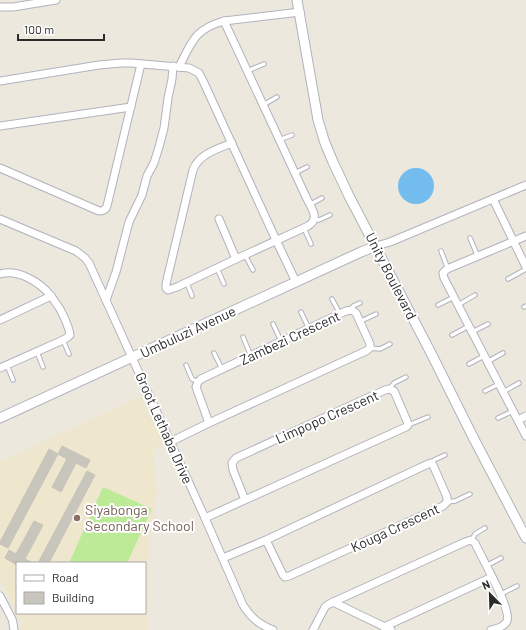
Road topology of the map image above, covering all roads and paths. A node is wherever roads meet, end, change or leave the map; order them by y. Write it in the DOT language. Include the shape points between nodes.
graph roads {
  1 [pos="56,0"];
  2 [pos="297,0"];
  3 [pos="8,3"];
  4 [pos="0,7"];
  5 [pos="300,12"];
  6 [pos="224,22"];
  7 [pos="141,64"];
  8 [pos="264,64"];
  9 [pos="176,66"];
  10 [pos="247,71"];
  11 [pos="0,81"];
  12 [pos="277,97"];
  13 [pos="263,105"];
  14 [pos="131,107"];
  15 [pos="0,126"];
  16 [pos="292,134"];
  17 [pos="280,140"];
  18 [pos="232,143"];
  19 [pos="307,167"];
  20 [pos="0,168"];
  21 [pos="295,173"];
  22 [pos="526,185"];
  23 [pos="322,198"];
  24 [pos="493,199"];
  25 [pos="310,204"];
  26 [pos="330,215"];
  27 [pos="0,219"];
  28 [pos="220,219"];
  29 [pos="314,219"];
  30 [pos="304,228"];
  31 [pos="526,236"];
  32 [pos="470,238"];
  33 [pos="276,240"];
  34 [pos="513,242"];
  35 [pos="311,244"];
  36 [pos="376,246"];
  37 [pos="441,251"];
  38 [pos="245,254"];
  39 [pos="478,257"];
  40 [pos="236,259"];
  41 [pos="217,268"];
  42 [pos="526,268"];
  43 [pos="253,270"];
  44 [pos="446,271"];
  45 [pos="0,274"];
  46 [pos="508,279"];
  47 [pos="296,282"];
  48 [pos="186,283"];
  49 [pos="224,284"];
  50 [pos="475,295"];
  51 [pos="51,296"];
  52 [pos="192,296"];
  53 [pos="454,297"];
  54 [pos="332,299"];
  55 [pos="106,300"];
  56 [pos="360,303"];
  57 [pos="438,305"];
  58 [pos="458,305"];
  59 [pos="352,310"];
  60 [pos="301,312"];
  61 [pos="340,314"];
  62 [pos="376,314"];
  63 [pos="0,320"];
  64 [pos="361,321"];
  65 [pos="273,324"];
  66 [pos="488,324"];
  67 [pos="309,329"];
  68 [pos="470,329"];
  69 [pos="452,335"];
  70 [pos="243,337"];
  71 [pos="63,340"];
  72 [pos="281,341"];
  73 [pos="390,344"];
  74 [pos="370,348"];
  75 [pos="37,352"];
  76 [pos="214,353"];
  77 [pos="503,353"];
  78 [pos="70,354"];
  79 [pos="251,356"];
  80 [pos="132,357"];
  81 [pos="486,359"];
  82 [pos="469,364"];
  83 [pos="186,365"];
  84 [pos="3,366"];
  85 [pos="44,367"];
  86 [pos="222,369"];
  87 [pos="406,377"];
  88 [pos="13,380"];
  89 [pos="198,382"];
  90 [pos="519,383"];
  91 [pos="499,384"];
  92 [pos="389,389"];
  93 [pos="485,391"];
  94 [pos="503,392"];
  95 [pos="513,411"];
  96 [pos="526,416"];
  97 [pos="428,417"];
  98 [pos="0,418"];
  99 [pos="498,418"];
  100 [pos="518,420"];
  101 [pos="209,423"];
  102 [pos="408,423"];
  103 [pos="526,436"];
  104 [pos="170,442"];
  105 [pos="445,455"];
  106 [pos="432,464"];
  107 [pos="470,494"];
  108 [pos="245,500"];
  109 [pos="448,502"];
  110 [pos="205,518"];
  111 [pos="485,528"];
  112 [pos="526,538"];
  113 [pos="266,540"];
  114 [pos="472,540"];
  115 [pos="223,558"];
  116 [pos="501,558"];
  117 [pos="486,566"];
  118 [pos="492,577"];
  119 [pos="517,586"];
  120 [pos="501,594"];
  121 [pos="0,596"];
  122 [pos="333,602"];
  123 [pos="387,628"];
  124 [pos="14,630"];
  125 [pos="273,630"];
  126 [pos="313,630"];
  127 [pos="491,630"];
  1 -- 3 [label="street"];
  2 -- 5 [label="street, Unity Boulevard"];
  3 -- 4 [label="street"];
  5 -- 6 [label="street"];
  5 -- 36 [label="street, Unity Boulevard" via="322,132 349,196"];
  6 -- 9 [label="street" via="196,36"];
  6 -- 10 [label="street"];
  7 -- 9 [label="street"];
  7 -- 11 [label="street" via="110,64"];
  7 -- 14 [label="street"];
  8 -- 10 [label="lane"];
  9 -- 18 [label="street" via="199,73"];
  9 -- 55 [label="street" via="159,147 142,195 129,222"];
  10 -- 13 [label="street"];
  12 -- 13 [label="lane"];
  13 -- 17 [label="street"];
  14 -- 15 [label="street"];
  14 -- 20 [label="street" via="104,211"];
  16 -- 17 [label="lane"];
  17 -- 21 [label="street"];
  18 -- 33 [label="street"];
  18 -- 48 [label="street" via="201,158 193,170 167,290"];
  19 -- 21 [label="lane"];
  21 -- 25 [label="street"];
  22 -- 24 [label="street"];
  23 -- 25 [label="lane"];
  24 -- 34 [label="street"];
  24 -- 36 [label="street"];
  25 -- 29 [label="street"];
  26 -- 29 [label="lane" via="319,220"];
  27 -- 55 [label="street, Groot Lethaba Drive" via="81,254 89,263"];
  28 -- 40 [label="street"];
  29 -- 30 [label="street" via="314,222"];
  30 -- 33 [label="street"];
  30 -- 35 [label="lane"];
  31 -- 34 [label="street"];
  32 -- 39 [label="lane"];
  33 -- 38 [label="street"];
  33 -- 47 [label="street"];
  34 -- 39 [label="street"];
  34 -- 42 [label="street"];
  36 -- 47 [label="street, Umbuluzi Avenue"];
  36 -- 112 [label="street, Unity Boulevard"];
  37 -- 44 [label="lane"];
  38 -- 40 [label="street"];
  38 -- 43 [label="lane"];
  39 -- 44 [label="street"];
  40 -- 41 [label="street"];
  41 -- 48 [label="street"];
  41 -- 49 [label="lane"];
  42 -- 46 [label="lane"];
  44 -- 53 [label="street" via="444,278"];
  45 -- 51 [label="street" via="7,272 25,277 41,286"];
  47 -- 80 [label="street, Umbuluzi Avenue"];
  48 -- 52 [label="lane"];
  50 -- 58 [label="lane"];
  51 -- 63 [label="street"];
  51 -- 71 [label="street" via="70,331 70,335"];
  53 -- 57 [label="lane"];
  53 -- 58 [label="street"];
  54 -- 61 [label="lane"];
  55 -- 80 [label="street, Groot Lethaba Drive"];
  56 -- 59 [label="lane"];
  58 -- 68 [label="street"];
  59 -- 61 [label="street, Zambezi Crescent"];
  59 -- 64 [label="street, Zambezi Crescent"];
  60 -- 67 [label="lane"];
  61 -- 67 [label="street, Zambezi Crescent"];
  62 -- 64 [label="lane"];
  64 -- 74 [label="street, Zambezi Crescent"];
  65 -- 72 [label="lane"];
  66 -- 68 [label="lane"];
  67 -- 72 [label="street, Zambezi Crescent"];
  68 -- 69 [label="lane"];
  68 -- 81 [label="street"];
  70 -- 79 [label="lane"];
  71 -- 75 [label="street"];
  71 -- 78 [label="lane"];
  72 -- 79 [label="street, Zambezi Crescent"];
  73 -- 74 [label="lane" via="380,349"];
  74 -- 101 [label="street"];
  75 -- 84 [label="street"];
  75 -- 85 [label="lane"];
  76 -- 86 [label="lane"];
  77 -- 81 [label="lane"];
  79 -- 86 [label="street, Zambezi Crescent"];
  80 -- 98 [label="street, Umbuluzi Avenue"];
  80 -- 104 [label="street, Groot Lethaba Drive"];
  81 -- 82 [label="lane"];
  81 -- 91 [label="street"];
  83 -- 89 [label="lane" via="192,379"];
  84 -- 88 [label="lane"];
  86 -- 89 [label="street, Zambezi Crescent"];
  87 -- 92 [label="lane" via="394,383"];
  89 -- 101 [label="street" via="197,391"];
  90 -- 94 [label="lane"];
  91 -- 93 [label="lane"];
  91 -- 94 [label="street"];
  92 -- 102 [label="street, Limpopo Crescent" via="396,394"];
  92 -- 108 [label="street, Limpopo Crescent" via="236,458 232,463 232,470"];
  94 -- 95 [label="street"];
  95 -- 99 [label="lane"];
  95 -- 100 [label="street"];
  96 -- 100 [label="street"];
  97 -- 102 [label="lane"];
  100 -- 103 [label="street"];
  101 -- 104 [label="street"];
  102 -- 108 [label="street" via="406,427"];
  104 -- 110 [label="street, Groot Lethaba Drive"];
  105 -- 106 [label="lane" via="434,460"];
  106 -- 109 [label="street, Kouga Crescent"];
  106 -- 113 [label="street"];
  107 -- 109 [label="lane"];
  108 -- 110 [label="street"];
  109 -- 113 [label="street, Kouga Crescent" via="285,577"];
  110 -- 115 [label="street, Groot Lethaba Drive"];
  111 -- 114 [label="lane" via="475,534"];
  113 -- 115 [label="street"];
  114 -- 117 [label="street"];
  114 -- 122 [label="street"];
  115 -- 125 [label="street, Groot Lethaba Drive" via="246,611 255,620"];
  116 -- 117 [label="lane"];
  117 -- 118 [label="street"];
  118 -- 120 [label="street"];
  118 -- 123 [label="street"];
  119 -- 120 [label="lane"];
  120 -- 127 [label="street" via="508,620 506,624"];
  121 -- 124 [label="street" via="12,619"];
  122 -- 123 [label="street"];
  122 -- 126 [label="street" via="325,607"];
}
